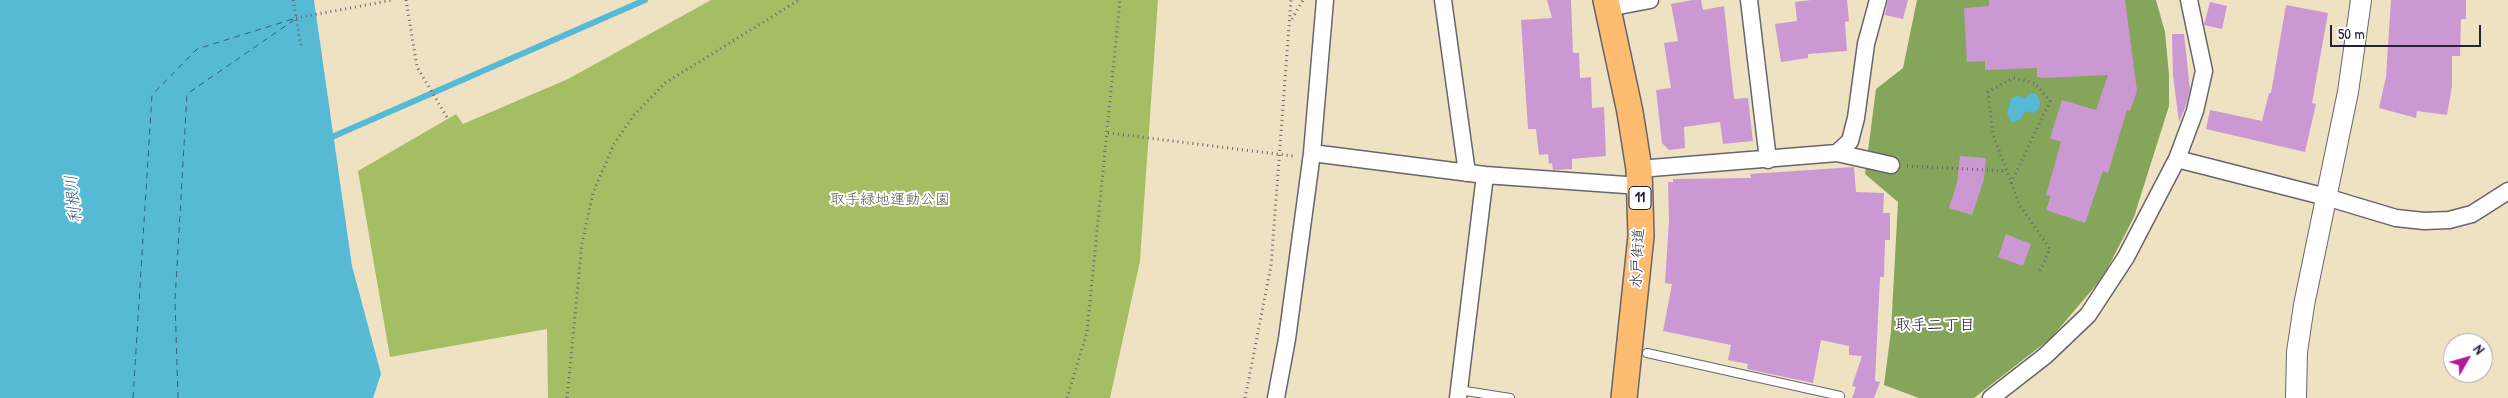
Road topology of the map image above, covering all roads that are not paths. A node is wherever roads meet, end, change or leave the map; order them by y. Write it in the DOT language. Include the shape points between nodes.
graph roads {
  1 [pos="1325,0"];
  2 [pos="1443,0"];
  3 [pos="1650,0"];
  4 [pos="1749,0"];
  5 [pos="1878,0"];
  6 [pos="2190,0"];
  7 [pos="2361,0"];
  8 [pos="1607,4"];
  9 [pos="1312,153"];
  10 [pos="1837,153"];
  11 [pos="2177,159"];
  12 [pos="1768,160"];
  13 [pos="1891,165"];
  14 [pos="1467,173"];
  15 [pos="1485,175"];
  16 [pos="1639,178"];
  17 [pos="2508,191"];
  18 [pos="2326,197"];
  19 [pos="1647,353"];
  20 [pos="1458,394"];
  21 [pos="1276,398"];
  22 [pos="1510,398"];
  23 [pos="1624,398"];
  24 [pos="1839,398"];
  25 [pos="1991,398"];
  26 [pos="2296,398"];
  1 -- 9 [label="street"];
  2 -- 14 [label="street"];
  3 -- 8 [label="street"];
  4 -- 12 [label="street"];
  5 -- 10 [label="street" via="1866,44 1850,141"];
  6 -- 11 [label="street" via="2204,71 2196,111"];
  7 -- 18 [label="street" via="2348,92"];
  8 -- 16 [label="main road, 水戸街道 / 11" via="1630,112"];
  9 -- 14 [label="street"];
  9 -- 21 [label="street"];
  10 -- 12 [label="street"];
  10 -- 13 [label="street"];
  11 -- 18 [label="street"];
  11 -- 25 [label="street" via="2126,258 2088,315 2045,356"];
  12 -- 16 [label="street"];
  14 -- 15 [label="street"];
  15 -- 16 [label="street"];
  15 -- 20 [label="street"];
  16 -- 23 [label="main road, 水戸街道 / 11" via="1641,236"];
  17 -- 18 [label="street" via="2472,214 2449,220 2424,221 2396,218"];
  18 -- 26 [label="street" via="2304,305 2297,352"];
  19 -- 24 [label="lane"];
  20 -- 22 [label="lane"];
}
